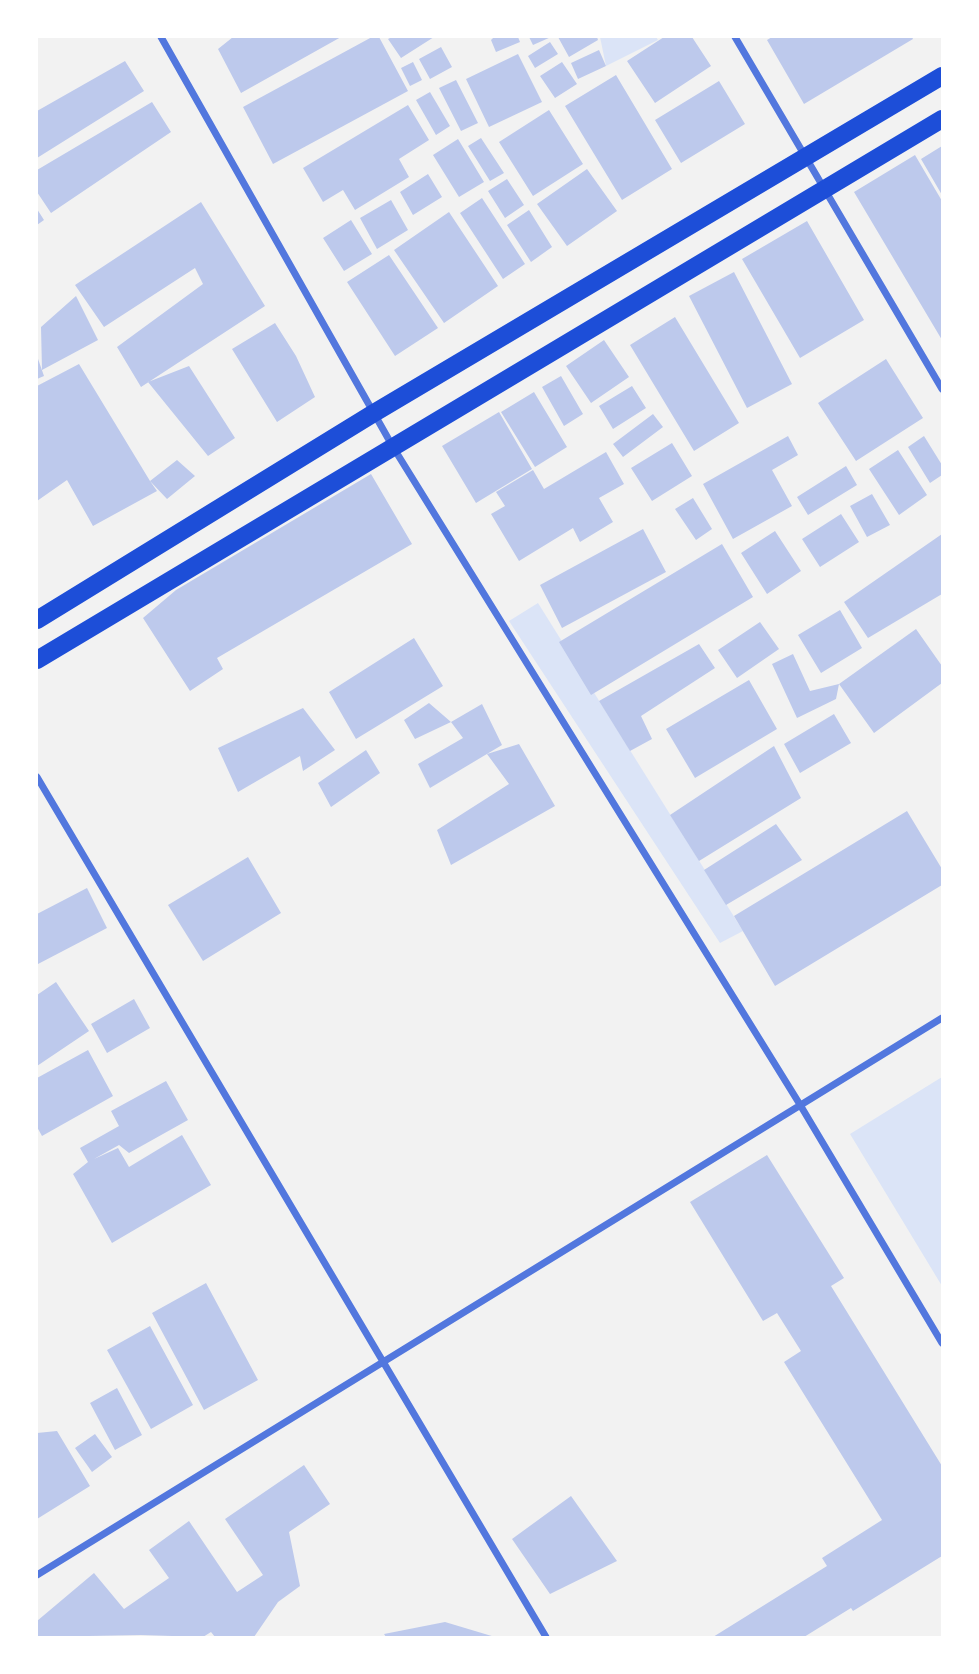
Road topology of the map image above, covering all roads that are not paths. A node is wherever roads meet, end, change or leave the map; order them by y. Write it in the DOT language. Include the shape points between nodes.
graph roads {
  1 [pos="161,37"];
  2 [pos="735,37"];
  3 [pos="942,76"];
  4 [pos="942,119"];
  5 [pos="805,160"];
  6 [pos="824,192"];
  7 [pos="942,388"];
  8 [pos="374,413"];
  9 [pos="393,447"];
  10 [pos="37,620"];
  11 [pos="37,660"];
  12 [pos="37,776"];
  13 [pos="942,1018"];
  14 [pos="799,1103"];
  15 [pos="942,1343"];
  16 [pos="383,1363"];
  17 [pos="37,1574"];
  18 [pos="546,1637"];
  1 -- 8 [label="street"];
  2 -- 5 [label="street"];
  3 -- 5 [label="main road"];
  4 -- 6 [label="main road"];
  5 -- 6 [label="street"];
  5 -- 8 [label="main road"];
  6 -- 7 [label="street"];
  6 -- 9 [label="main road"];
  8 -- 9 [label="street"];
  8 -- 10 [label="main road"];
  9 -- 11 [label="main road"];
  9 -- 14 [label="street"];
  12 -- 16 [label="street"];
  13 -- 14 [label="street"];
  14 -- 15 [label="street"];
  14 -- 16 [label="street"];
  16 -- 17 [label="street"];
  16 -- 18 [label="street"];
}
